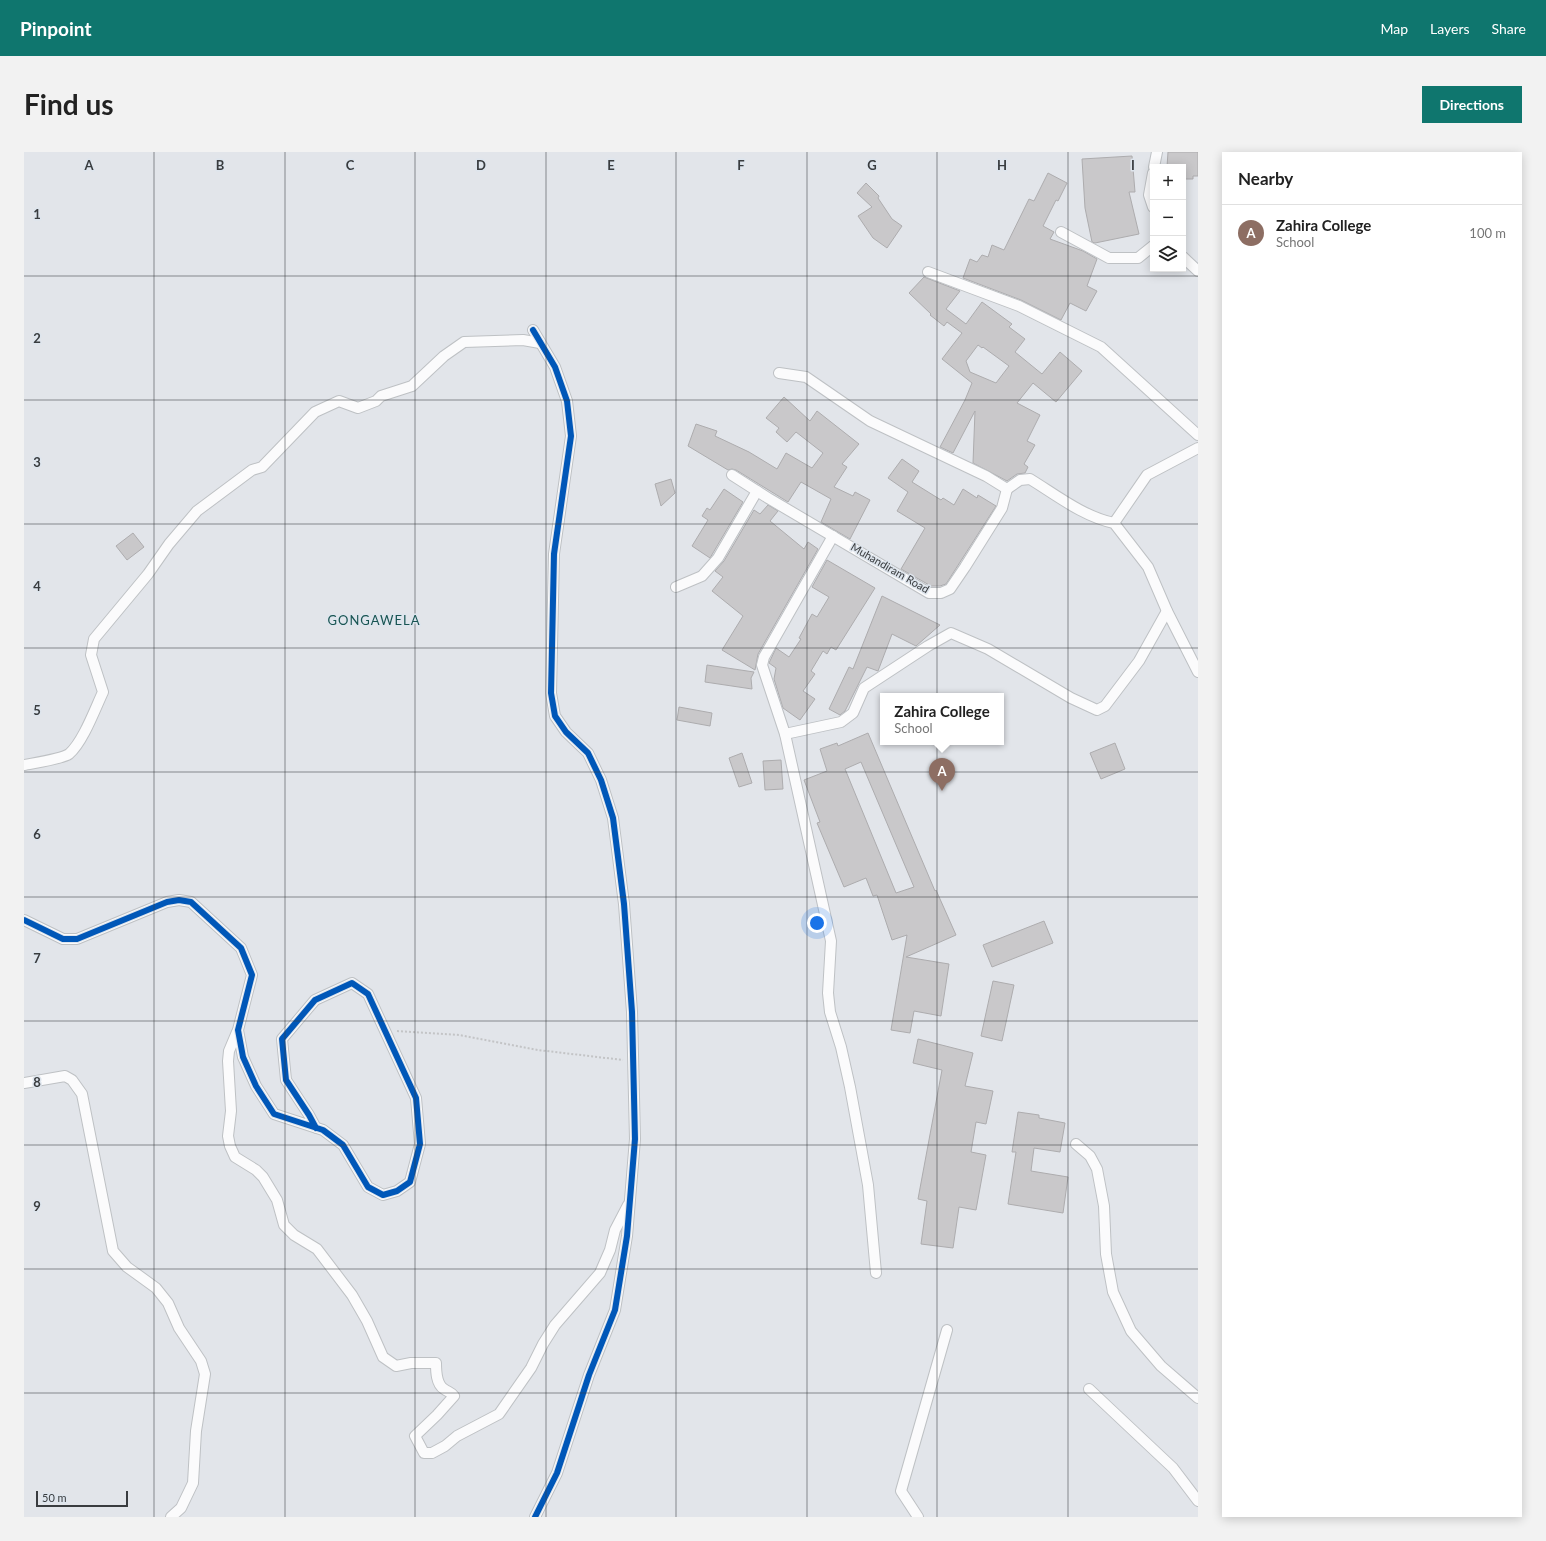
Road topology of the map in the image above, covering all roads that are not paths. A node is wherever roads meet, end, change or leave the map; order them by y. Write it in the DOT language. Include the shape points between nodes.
graph roads {
  1 [pos="1157,152"];
  2 [pos="1155,164"];
  3 [pos="1061,232"];
  4 [pos="1150,248"];
  5 [pos="1186,260"];
  6 [pos="1198,271"];
  7 [pos="928,272"];
  8 [pos="532,330"];
  9 [pos="540,343"];
  10 [pos="779,373"];
  11 [pos="1198,435"];
  12 [pos="1198,448"];
  13 [pos="732,474"];
  14 [pos="1007,489"];
  15 [pos="757,491"];
  16 [pos="1114,523"];
  17 [pos="833,536"];
  18 [pos="676,587"];
  19 [pos="1167,611"];
  20 [pos="1198,672"];
  21 [pos="785,734"];
  22 [pos="24,765"];
  23 [pos="24,920"];
  24 [pos="238,1030"];
  25 [pos="24,1083"];
  26 [pos="316,1128"];
  27 [pos="1076,1144"];
  28 [pos="630,1200"];
  29 [pos="876,1273"];
  30 [pos="947,1330"];
  31 [pos="1089,1389"];
  32 [pos="1198,1398"];
  33 [pos="1198,1501"];
  34 [pos="172,1517"];
  35 [pos="535,1517"];
  36 [pos="918,1517"];
  1 -- 2 [label="street"];
  3 -- 4 [label="street" via="1109,258 1138,258"];
  5 -- 6 [label="street"];
  7 -- 11 [label="street" via="1018,306 1101,347"];
  8 -- 9 [label="street"];
  9 -- 22 [label="street" via="523,340 464,342 444,356 412,386 381,396 376,401 358,408 339,401 315,412 262,466 252,470 197,511 169,544 148,574 94,639 91,655 103,692 84,734 68,754"];
  9 -- 28 [label="street" via="555,367 567,401 571,436 554,554 551,693 555,716 566,732 588,753 613,818 624,904 632,1012 635,1139"];
  10 -- 14 [label="street" via="806,377 870,421 986,476"];
  12 -- 16 [label="street" via="1147,475"];
  13 -- 15 [label="street, Muhandiram Road"];
  14 -- 16 [label="street" via="1020,480 1030,479 1101,521"];
  14 -- 17 [label="street, Muhandiram Road" via="1002,508 965,567 950,589 941,593 928,593"];
  15 -- 17 [label="street, Muhandiram Road"];
  15 -- 18 [label="street" via="718,558 702,576"];
  16 -- 19 [label="street" via="1148,567"];
  17 -- 21 [label="street" via="764,657 762,665"];
  19 -- 20 [label="street"];
  19 -- 21 [label="street" via="1140,661 1105,706 1097,710 1071,698 988,649 951,633 864,688 853,713 841,722"];
  21 -- 29 [label="street" via="831,941 828,993 830,1012 850,1087 868,1185"];
  23 -- 24 [label="street" via="63,939 77,939 167,902 191,902 241,948 252,975"];
  24 -- 26 [label="street" via="243,1057 256,1086 274,1114"];
  24 -- 28 [label="street" via="229,1051 228,1061 230,1146 235,1157 263,1177 277,1200 284,1225 294,1235 317,1249 352,1295 383,1357 396,1366 436,1362 438,1382 442,1389 454,1396 415,1436 424,1453 432,1453 457,1436 499,1414 531,1368 555,1325 600,1273"];
  25 -- 34 [label="street" via="65,1076 72,1080 82,1094 113,1251 127,1267 156,1288 168,1303 201,1361 205,1374 196,1431 193,1483 182,1508"];
  26 -- 26 [label="street" via="286,1080 282,1039 315,1000 352,983 368,994 416,1098 420,1144 410,1182 397,1191 383,1195 368,1187 343,1145 323,1130"];
  27 -- 32 [label="street" via="1090,1156 1097,1169 1104,1206 1106,1254 1113,1292 1131,1331 1161,1366"];
  28 -- 35 [label="street" via="615,1310 557,1472"];
  30 -- 36 [label="street" via="901,1490"];
  31 -- 33 [label="street" via="1173,1468"];
}
